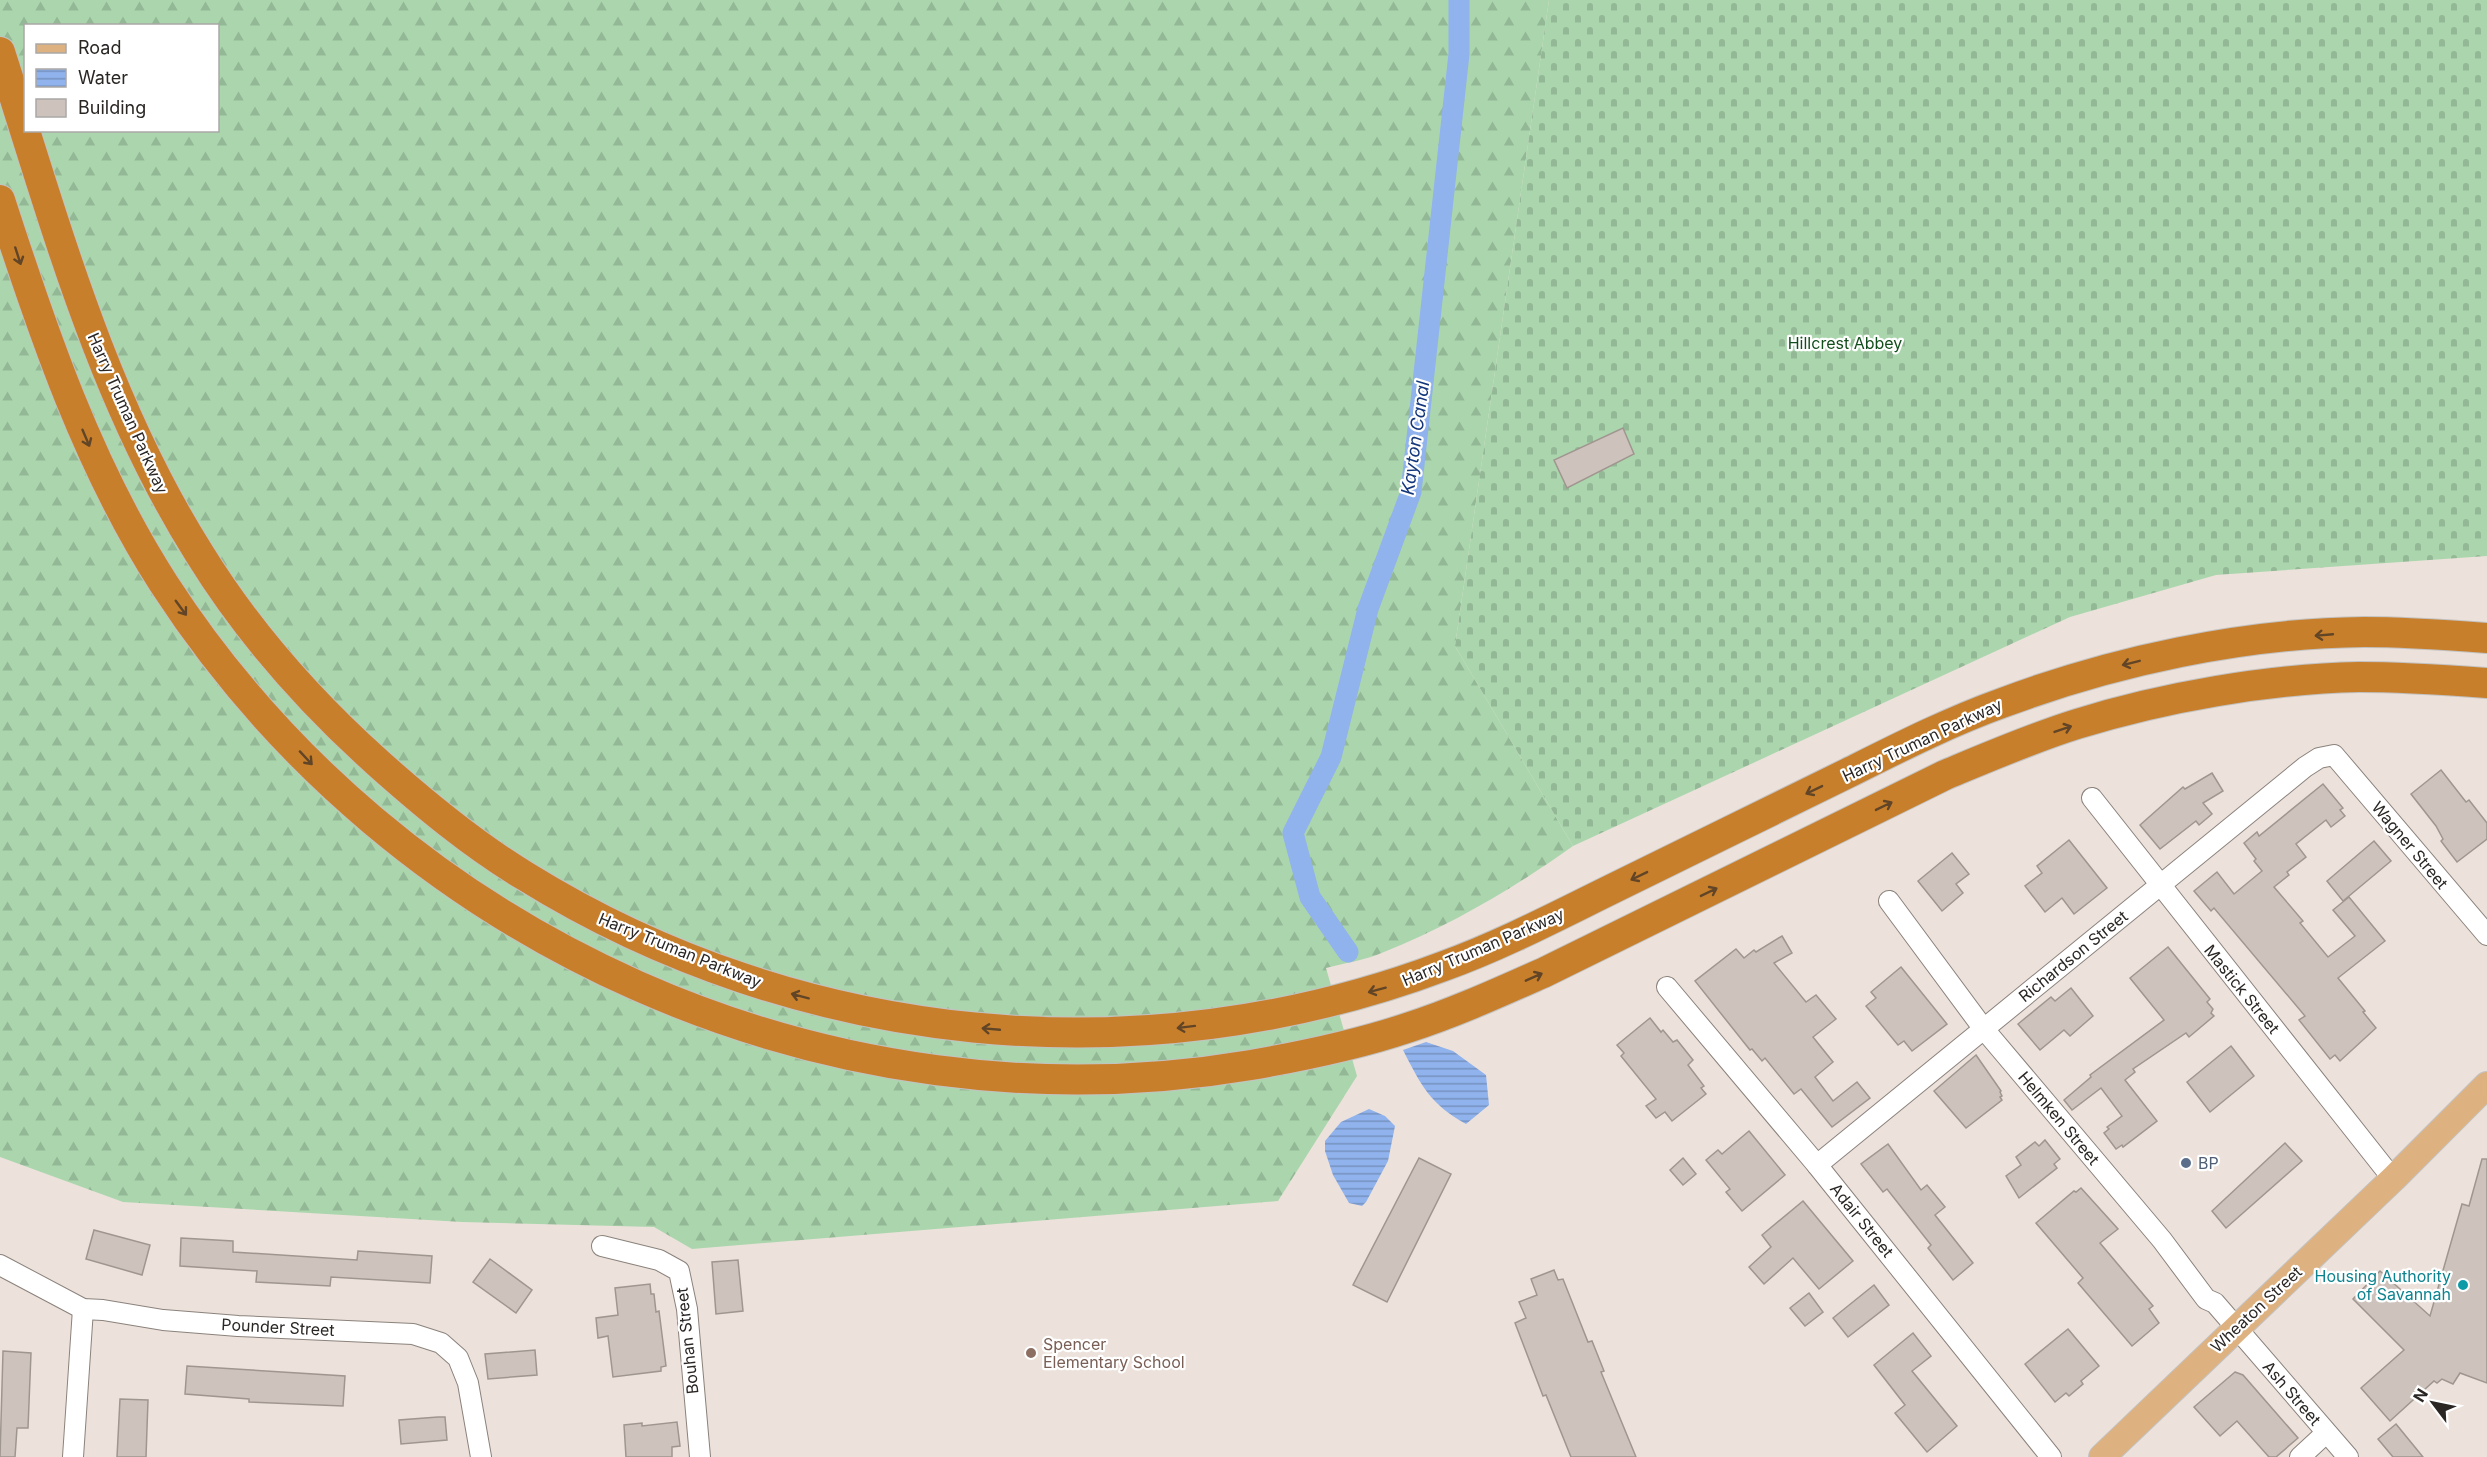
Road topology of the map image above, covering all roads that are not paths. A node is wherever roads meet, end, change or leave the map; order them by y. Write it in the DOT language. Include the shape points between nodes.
graph roads {
  1 [pos="0,52"];
  2 [pos="24,126"];
  3 [pos="26,132"];
  4 [pos="0,200"];
  5 [pos="2487,623"];
  6 [pos="2357,632"];
  7 [pos="2487,638"];
  8 [pos="2487,683"];
  9 [pos="2334,755"];
  10 [pos="2092,798"];
  11 [pos="2160,886"];
  12 [pos="1889,901"];
  13 [pos="2487,935"];
  14 [pos="1667,987"];
  15 [pos="1983,1028"];
  16 [pos="2487,1085"];
  17 [pos="1817,1165"];
  18 [pos="2393,1179"];
  19 [pos="602,1246"];
  20 [pos="0,1265"];
  21 [pos="83,1309"];
  22 [pos="2235,1328"];
  23 [pos="2326,1433"];
  24 [pos="73,1457"];
  25 [pos="481,1457"];
  26 [pos="700,1457"];
  27 [pos="2051,1457"];
  28 [pos="2102,1457"];
  29 [pos="2300,1457"];
  30 [pos="2348,1457"];
  2 -- 1 [label="highway, Harry Truman Parkway, one-way"];
  6 -- 3 [label="highway, Harry Truman Parkway, one-way" via="2210,647 2136,661 1995,705 1926,734 1527,932 1388,987 1316,1006 1168,1030 1090,1033 1017,1032 867,1013 724,972 596,916 522,875 460,831 345,734 246,621 203,561 164,496 102,359"];
  4 -- 8 [label="highway, one-way" via="60,376 124,518 210,649 313,766 432,868 488,907 566,952 708,1015 857,1058 936,1070 1090,1079 1171,1075 1326,1050 1404,1029 1480,1001 1945,775 2077,724 2169,701 2287,683 2358,677"];
  5 -- 6 [label="highway"];
  6 -- 7 [label="highway, Harry Truman Parkway"];
  9 -- 11 [label="street, Richardson Street" via="2305,767"];
  9 -- 13 [label="street, Wagner Street"];
  10 -- 11 [label="street, Mastick Street"];
  11 -- 15 [label="street, Richardson Street"];
  11 -- 18 [label="street, Mastick Street"];
  12 -- 15 [label="street, Helmken Street"];
  14 -- 17 [label="street, Adair Street"];
  15 -- 17 [label="street, Richardson Street"];
  15 -- 22 [label="street, Helmken Street" via="2162,1240 2206,1299 2214,1302"];
  16 -- 18 [label="main road, Wheaton Street"];
  17 -- 27 [label="street, Adair Street"];
  18 -- 22 [label="main road, Wheaton Street"];
  19 -- 26 [label="street, Bouhan Street" via="659,1260 680,1271"];
  20 -- 21 [label="street, Pounder Street"];
  21 -- 24 [label="street"];
  21 -- 25 [label="street, Pounder Street" via="238,1326 413,1334 441,1343 458,1358 468,1383"];
  22 -- 23 [label="street, Ash Street"];
  22 -- 28 [label="main road, Wheaton Street"];
  23 -- 29 [label="street"];
  23 -- 30 [label="street, Ash Street"];
}
